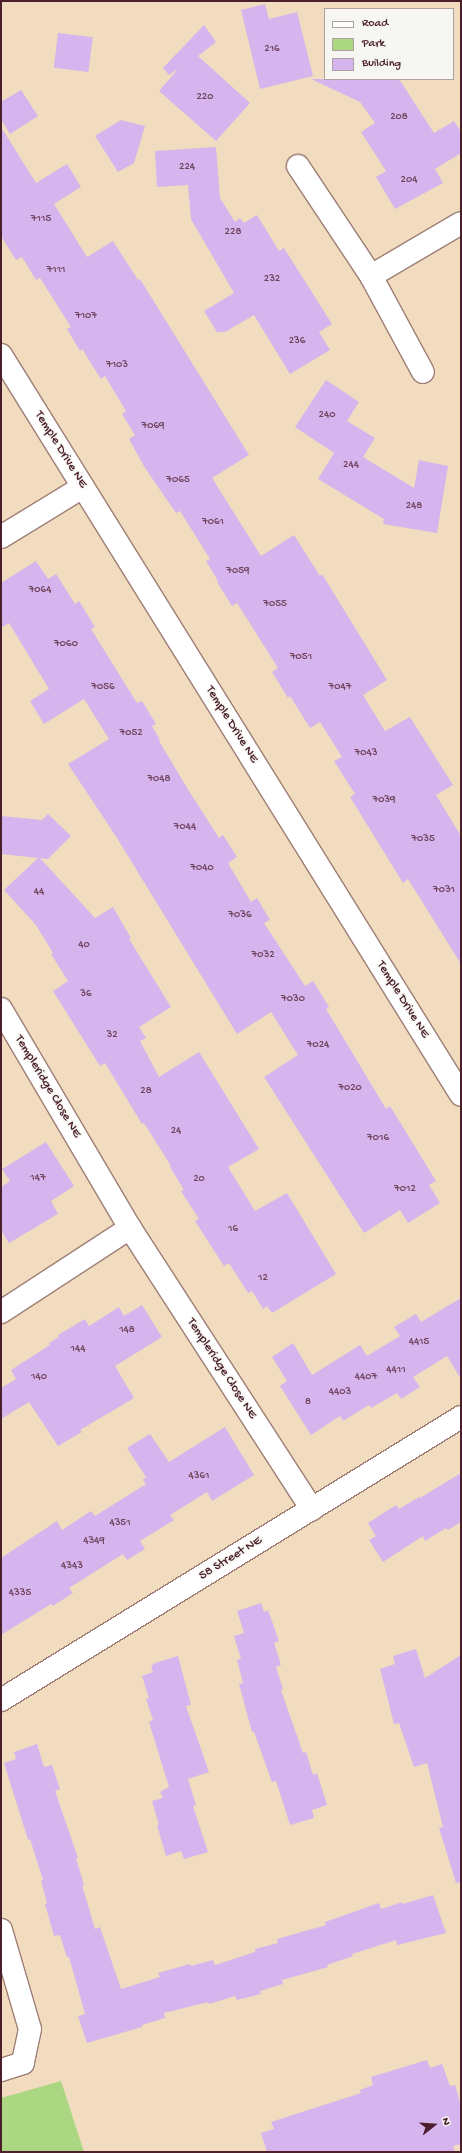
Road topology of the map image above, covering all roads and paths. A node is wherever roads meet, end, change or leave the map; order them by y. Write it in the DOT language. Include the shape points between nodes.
graph roads {
  1 [pos="298,166"];
  2 [pos="461,223"];
  3 [pos="371,276"];
  4 [pos="1,355"];
  5 [pos="423,372"];
  6 [pos="83,487"];
  7 [pos="1,537"];
  8 [pos="1,1009"];
  9 [pos="461,1095"];
  10 [pos="130,1228"];
  11 [pos="1,1312"];
  12 [pos="461,1417"];
  13 [pos="312,1509"];
  14 [pos="1,1700"];
  15 [pos="1,1930"];
  16 [pos="1,2070"];
  1 -- 3 [label="street"];
  2 -- 3 [label="street"];
  3 -- 5 [label="street"];
  4 -- 6 [label="street, Temple Drive NE"];
  6 -- 7 [label="street"];
  6 -- 9 [label="street, Temple Drive NE"];
  8 -- 10 [label="street, Templeridge Close NE"];
  10 -- 11 [label="street"];
  10 -- 13 [label="street, Templeridge Close NE"];
  12 -- 13 [label="street, 58 Street NE"];
  13 -- 14 [label="street, 58 Street NE"];
  15 -- 16 [label="street" via="30,2029 23,2063"];
}
